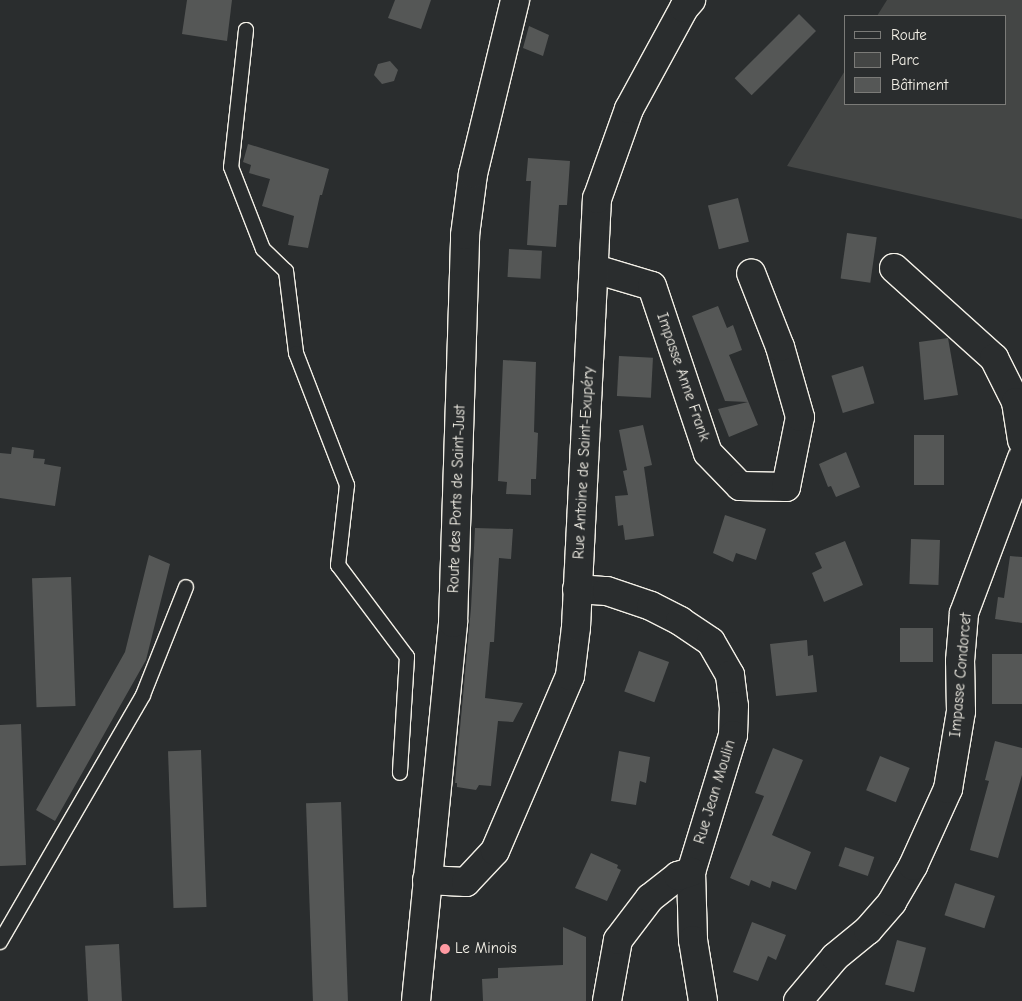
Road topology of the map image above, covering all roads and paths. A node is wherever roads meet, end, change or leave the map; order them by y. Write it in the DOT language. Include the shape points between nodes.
graph roads {
  1 [pos="515,0"];
  2 [pos="691,0"];
  3 [pos="246,30"];
  4 [pos="894,268"];
  5 [pos="595,269"];
  6 [pos="751,273"];
  7 [pos="1022,440"];
  8 [pos="1022,458"];
  9 [pos="186,588"];
  10 [pos="577,589"];
  11 [pos="400,773"];
  12 [pos="691,872"];
  13 [pos="427,880"];
  14 [pos="0,942"];
  15 [pos="806,997"];
  16 [pos="416,1001"];
  17 [pos="607,1001"];
  18 [pos="702,1001"];
  1 -- 13 [label="street, Route des Ports de Saint-Just" via="473,174 465,235 453,623"];
  2 -- 5 [label="street, Rue Antoine de Saint-Exupéry" via="626,118 597,199"];
  3 -- 11 [label="lane" via="231,166 263,249 286,271 296,353 347,485 338,565 407,657"];
  4 -- 7 [label="street" via="994,358 1016,402"];
  5 -- 6 [label="street, Impasse Anne Frank" via="652,286 708,453 740,486 786,488 800,417 780,347"];
  5 -- 10 [label="street, Rue Antoine de Saint-Exupéry"];
  8 -- 15 [label="street, Impasse Condorcet" via="964,613 960,661 961,711 948,789 892,902 868,930 835,957"];
  9 -- 14 [label="lane" via="143,695"];
  10 -- 12 [label="street, Rue Jean Moulin" via="607,591 651,606 680,622 711,642 730,675 733,735"];
  10 -- 13 [label="street, Rue Antoine de Saint-Exupéry" via="570,676 495,851 466,882"];
  12 -- 17 [label="street" via="678,876 650,898 618,940"];
  12 -- 18 [label="street, Rue Jean Moulin" via="693,940"];
  13 -- 16 [label="street, Route des Ports de Saint-Just"];
}
